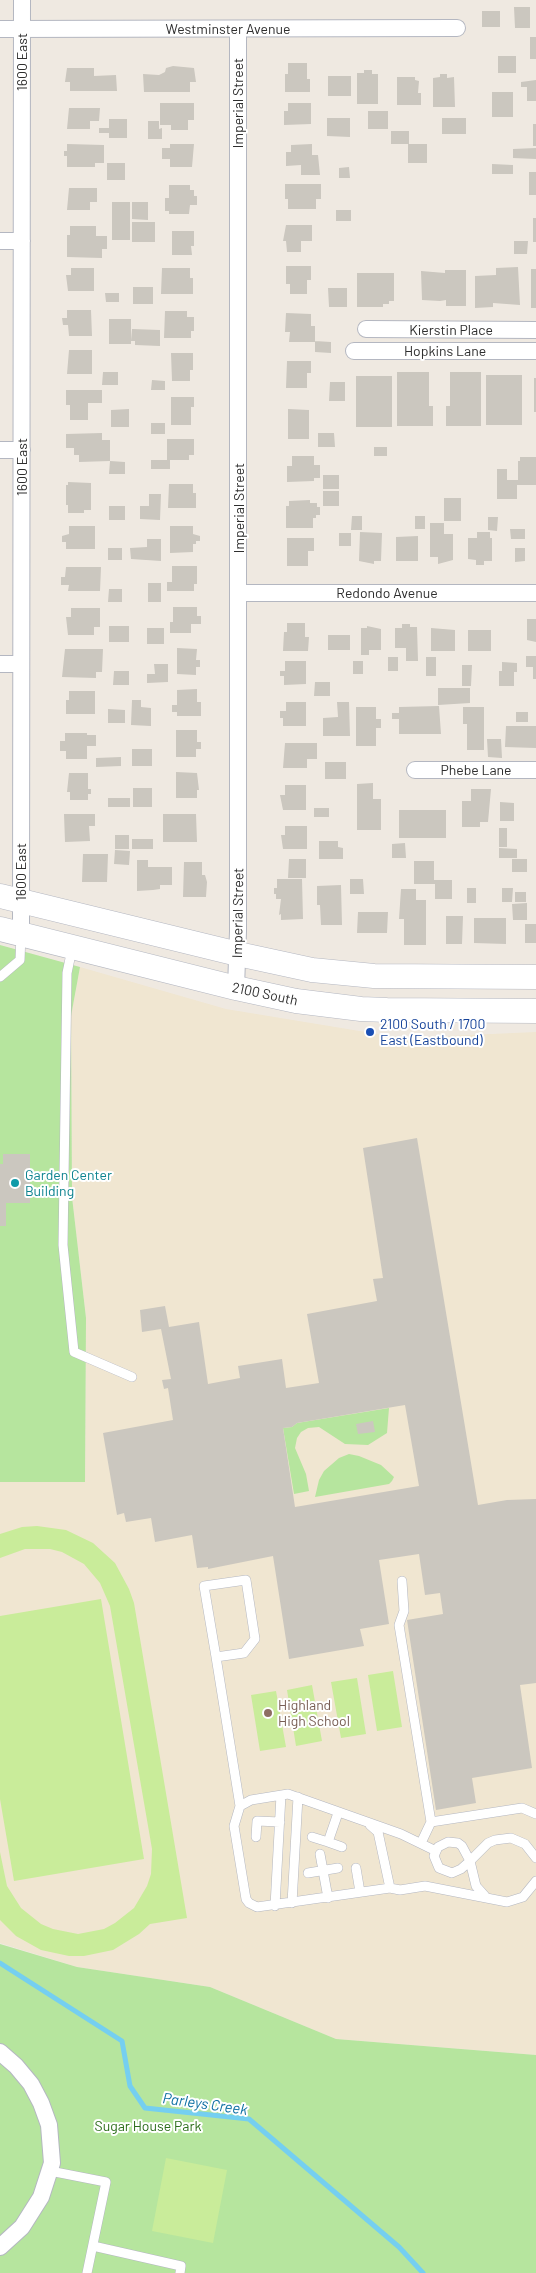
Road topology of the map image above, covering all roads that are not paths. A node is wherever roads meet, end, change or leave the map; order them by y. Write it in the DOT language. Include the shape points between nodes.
graph roads {
  1 [pos="22,0"];
  2 [pos="238,28"];
  3 [pos="457,28"];
  4 [pos="0,29"];
  5 [pos="22,29"];
  6 [pos="0,241"];
  7 [pos="22,241"];
  8 [pos="366,329"];
  9 [pos="536,330"];
  10 [pos="354,351"];
  11 [pos="536,351"];
  12 [pos="0,450"];
  13 [pos="22,450"];
  14 [pos="239,593"];
  15 [pos="536,593"];
  16 [pos="0,664"];
  17 [pos="22,664"];
  18 [pos="415,770"];
  19 [pos="536,770"];
  20 [pos="10,898"];
  21 [pos="10,931"];
  22 [pos="73,946"];
  23 [pos="238,954"];
  24 [pos="0,977"];
  25 [pos="536,977"];
  26 [pos="236,988"];
  27 [pos="536,1011"];
  28 [pos="132,1377"];
  29 [pos="402,1581"];
  30 [pos="216,1657"];
  31 [pos="281,1795"];
  32 [pos="298,1797"];
  33 [pos="240,1806"];
  34 [pos="338,1813"];
  35 [pos="536,1814"];
  36 [pos="280,1822"];
  37 [pos="431,1822"];
  38 [pos="368,1824"];
  39 [pos="256,1837"];
  40 [pos="312,1837"];
  41 [pos="328,1842"];
  42 [pos="421,1843"];
  43 [pos="342,1848"];
  44 [pos="436,1851"];
  45 [pos="320,1854"];
  46 [pos="536,1858"];
  47 [pos="470,1861"];
  48 [pos="338,1868"];
  49 [pos="356,1868"];
  50 [pos="323,1870"];
  51 [pos="308,1873"];
  52 [pos="535,1884"];
  53 [pos="390,1888"];
  54 [pos="360,1892"];
  55 [pos="485,1896"];
  56 [pos="328,1898"];
  57 [pos="292,1903"];
  58 [pos="275,1906"];
  59 [pos="0,2052"];
  60 [pos="50,2171"];
  61 [pos="93,2246"];
  62 [pos="0,2247"];
  63 [pos="87,2273"];
  64 [pos="180,2273"];
  1 -- 5 [label="street, 1600 East"];
  2 -- 3 [label="street, Westminster Avenue"];
  2 -- 5 [label="street, Westminster Avenue"];
  2 -- 14 [label="street, Imperial Street"];
  4 -- 5 [label="street, Westminster Avenue"];
  5 -- 7 [label="street, 1600 East"];
  6 -- 7 [label="street"];
  7 -- 13 [label="street, 1600 East"];
  8 -- 9 [label="street, Kierstin Place"];
  10 -- 11 [label="street, Hopkins Lane"];
  12 -- 13 [label="street"];
  13 -- 17 [label="street, 1600 East"];
  14 -- 15 [label="street, Redondo Avenue"];
  14 -- 23 [label="street, Imperial Street"];
  16 -- 17 [label="street"];
  17 -- 20 [label="street, 1600 East"];
  18 -- 19 [label="street, Phebe Lane"];
  20 -- 21 [label="street, 1600 East"];
  20 -- 23 [label="main road"];
  21 -- 22 [label="main road, 2100 South"];
  21 -- 24 [label="lane" via="20,960"];
  22 -- 26 [label="main road, 2100 South"];
  22 -- 28 [label="lane" via="67,973 63,1245 74,1352"];
  23 -- 25 [label="main road" via="340,974"];
  23 -- 26 [label="street, Imperial Street"];
  26 -- 27 [label="main road, 2100 South" via="296,1001 361,1009"];
  29 -- 37 [label="lane" via="404,1611 399,1625"];
  30 -- 30 [label="lane" via="204,1586 246,1580 255,1639 244,1653"];
  30 -- 33 [label="lane"];
  31 -- 32 [label="lane"];
  31 -- 33 [label="lane" via="251,1800"];
  31 -- 36 [label="lane"];
  32 -- 34 [label="lane"];
  32 -- 57 [label="lane"];
  33 -- 58 [label="lane" via="234,1826 246,1899 257,1907"];
  34 -- 38 [label="lane"];
  34 -- 41 [label="lane"];
  35 -- 37 [label="lane" via="522,1808"];
  36 -- 39 [label="lane" via="257,1821"];
  36 -- 58 [label="lane"];
  37 -- 42 [label="lane"];
  38 -- 42 [label="lane"];
  38 -- 53 [label="lane" via="378,1832"];
  40 -- 41 [label="lane"];
  41 -- 43 [label="lane"];
  42 -- 44 [label="lane"];
  44 -- 47 [label="lane" via="442,1844 458,1843"];
  44 -- 47 [label="lane" via="436,1864 442,1871 456,1872"];
  45 -- 50 [label="lane"];
  46 -- 47 [label="lane" via="526,1844 504,1838 488,1844"];
  47 -- 55 [label="lane" via="476,1886"];
  48 -- 50 [label="lane"];
  49 -- 54 [label="lane"];
  50 -- 51 [label="lane"];
  50 -- 56 [label="lane"];
  52 -- 55 [label="lane" via="516,1900 507,1902"];
  53 -- 54 [label="lane"];
  53 -- 55 [label="lane" via="433,1886"];
  54 -- 56 [label="lane"];
  56 -- 57 [label="lane"];
  57 -- 58 [label="lane"];
  59 -- 60 [label="street" via="21,2072 41,2103 49,2125"];
  60 -- 61 [label="lane" via="106,2182"];
  60 -- 62 [label="street" via="42,2197 22,2228"];
  61 -- 63 [label="lane"];
  61 -- 64 [label="lane" via="181,2266"];
}
